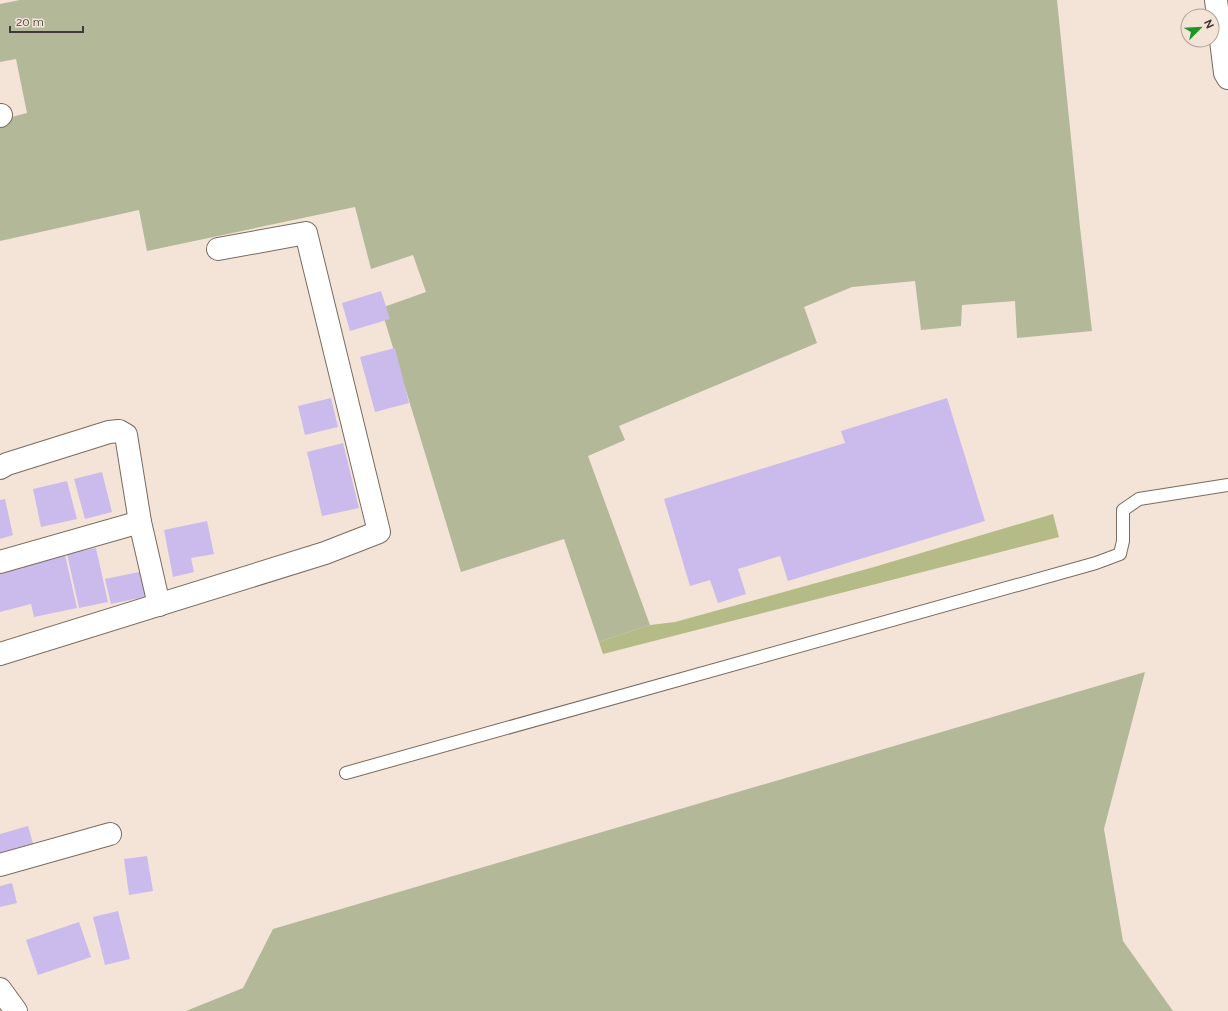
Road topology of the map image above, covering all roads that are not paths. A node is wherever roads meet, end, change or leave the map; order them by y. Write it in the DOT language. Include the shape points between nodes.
graph roads {
  1 [pos="1216,0"];
  2 [pos="1228,78"];
  3 [pos="218,249"];
  4 [pos="0,468"];
  5 [pos="1228,485"];
  6 [pos="140,522"];
  7 [pos="0,562"];
  8 [pos="159,605"];
  9 [pos="0,654"];
  10 [pos="346,773"];
  11 [pos="110,834"];
  12 [pos="0,865"];
  13 [pos="0,989"];
  14 [pos="16,1011"];
  1 -- 2 [label="main road" via="1225,73"];
  3 -- 8 [label="main road" via="306,233 379,532 326,553"];
  4 -- 6 [label="main road" via="109,432 119,431 126,435"];
  5 -- 10 [label="lane" via="1139,499 1123,510 1123,541 1120,554 1096,563"];
  6 -- 7 [label="main road"];
  6 -- 8 [label="main road"];
  8 -- 9 [label="main road"];
  11 -- 12 [label="main road"];
  13 -- 14 [label="main road"];
}
